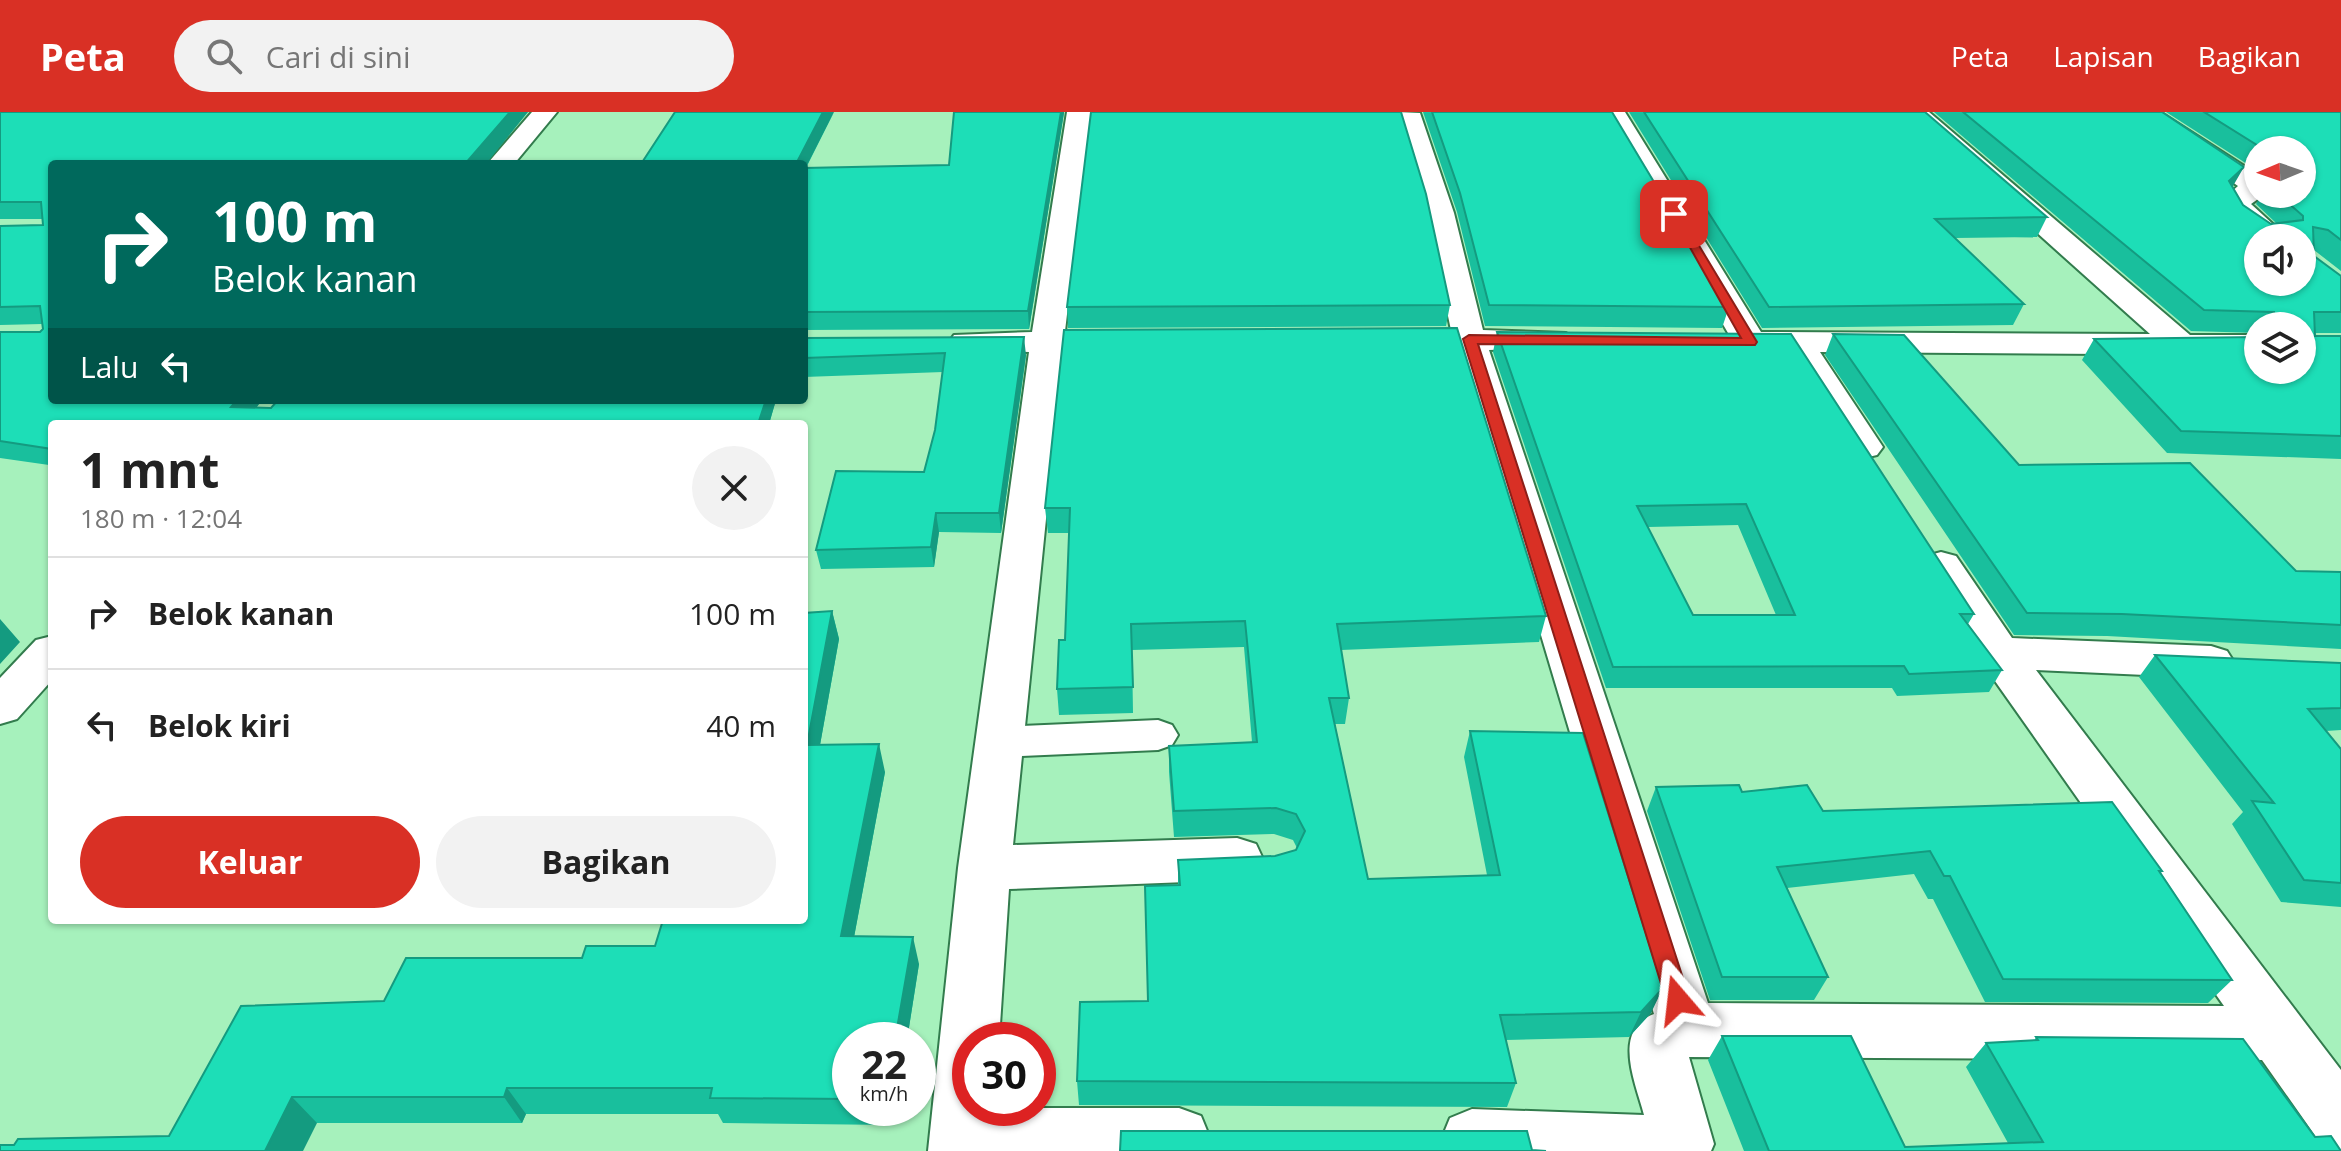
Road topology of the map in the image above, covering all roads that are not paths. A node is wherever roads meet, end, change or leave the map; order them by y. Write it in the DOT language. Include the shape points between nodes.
graph roads {
  1 [pos="545,112"];
  2 [pos="1079,112"];
  3 [pos="1613,112"];
  4 [pos="1914,112"];
  5 [pos="2143,112"];
  6 [pos="1408,113"];
  7 [pos="503,160"];
  8 [pos="2254,224"];
  9 [pos="1469,339"];
  10 [pos="1376,340"];
  11 [pos="1579,340"];
  12 [pos="1157,341"];
  13 [pos="941,342"];
  14 [pos="1047,342"];
  15 [pos="1704,342"];
  16 [pos="1773,342"];
  17 [pos="2182,345"];
  18 [pos="2244,345"];
  19 [pos="1889,485"];
  20 [pos="1914,523"];
  21 [pos="1999,653"];
  22 [pos="48,655"];
  23 [pos="2248,663"];
  24 [pos="0,707"];
  25 [pos="1158,735"];
  26 [pos="998,742"];
  27 [pos="1273,858"];
  28 [pos="984,868"];
  29 [pos="1688,1030"];
  30 [pos="2280,1033"];
  31 [pos="2341,1120"];
  32 [pos="1231,1139"];
  33 [pos="1417,1139"];
  34 [pos="961,1144"];
  1 -- 7 [label="street"];
  2 -- 14 [label="street"];
  3 -- 16 [label="street"];
  4 -- 17 [label="street"];
  5 -- 8 [label="street" via="2249,181 2254,190 2235,201"];
  6 -- 9 [label="street" via="1440,213"];
  9 -- 10 [label="street"];
  9 -- 11 [label="street"];
  9 -- 29 [label="street"];
  12 -- 14 [label="street"];
  13 -- 14 [label="street"];
  14 -- 26 [label="street"];
  15 -- 16 [label="street"];
  16 -- 17 [label="street"];
  16 -- 19 [label="street"];
  17 -- 18 [label="street"];
  20 -- 21 [label="street"];
  21 -- 23 [label="street"];
  21 -- 30 [label="street"];
  22 -- 24 [label="street"];
  25 -- 26 [label="lane"];
  26 -- 28 [label="street"];
  27 -- 28 [label="street"];
  28 -- 34 [label="street"];
  29 -- 30 [label="street"];
  29 -- 33 [label="street" via="1668,1036 1657,1049 1683,1144"];
  30 -- 31 [label="street"];
  32 -- 34 [label="street"];
}
